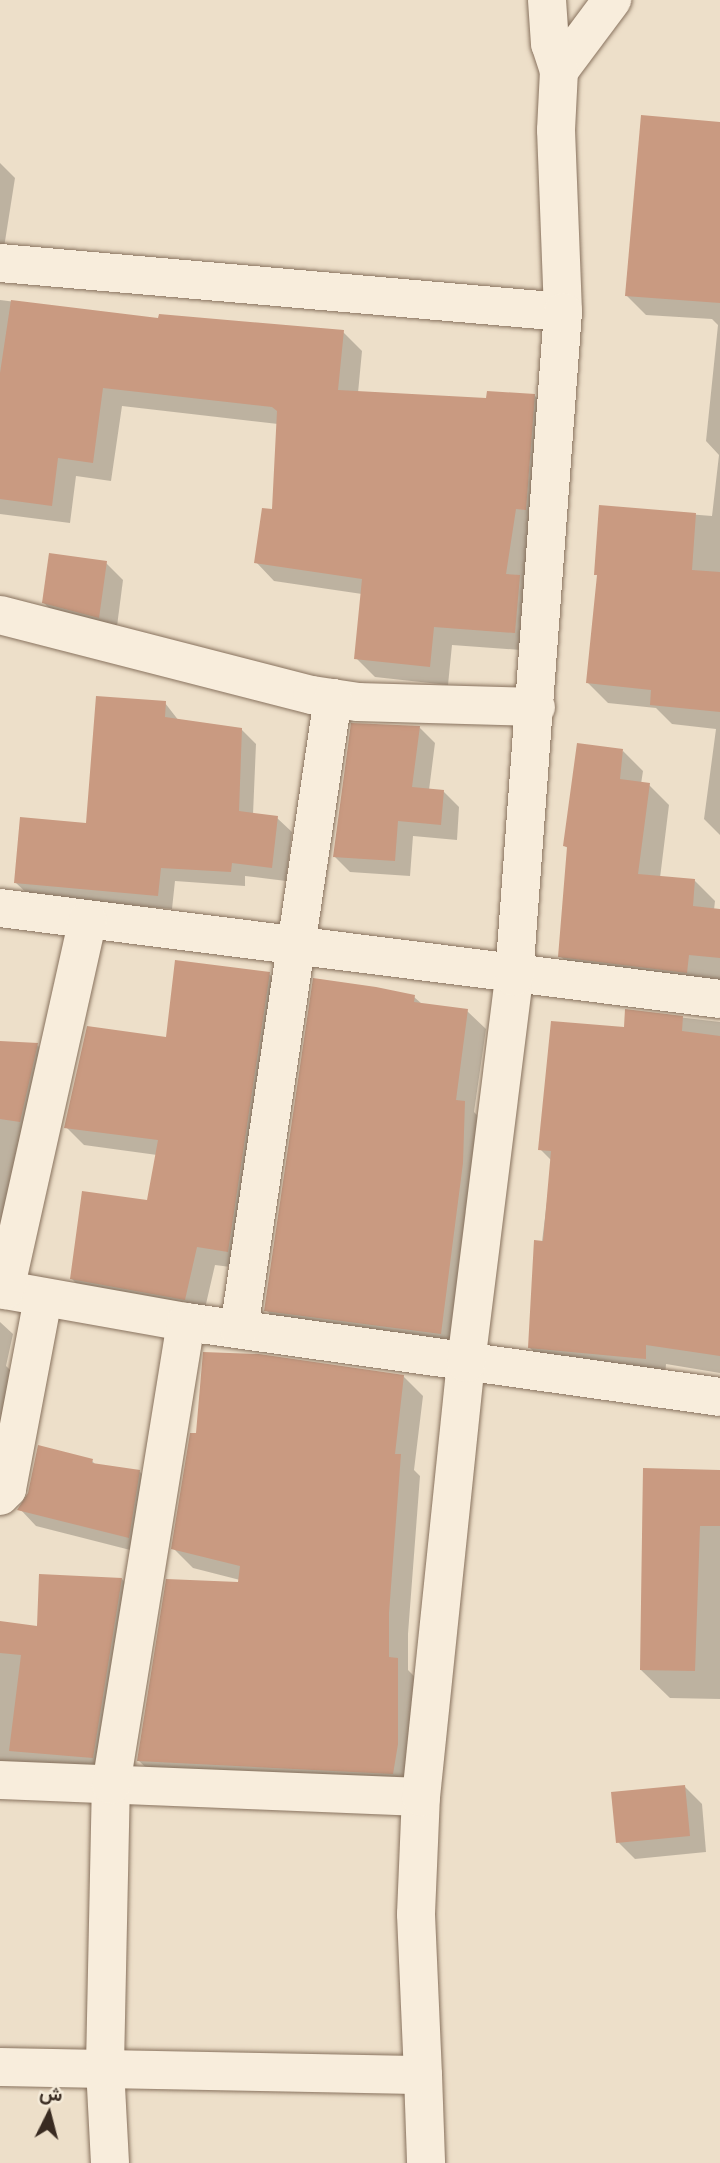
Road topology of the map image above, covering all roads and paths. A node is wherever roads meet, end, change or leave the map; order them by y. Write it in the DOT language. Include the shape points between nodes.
graph roads {
  1 [pos="547,0"];
  2 [pos="612,0"];
  3 [pos="559,71"];
  4 [pos="0,262"];
  5 [pos="563,312"];
  6 [pos="0,615"];
  7 [pos="333,698"];
  8 [pos="536,707"];
  9 [pos="0,908"];
  10 [pos="88,920"];
  11 [pos="295,947"];
  12 [pos="514,976"];
  13 [pos="720,999"];
  14 [pos="3,1289"];
  15 [pos="43,1298"];
  16 [pos="186,1322"];
  17 [pos="239,1329"];
  18 [pos="466,1363"];
  19 [pos="720,1397"];
  20 [pos="0,1496"];
  21 [pos="0,1780"];
  22 [pos="111,1785"];
  23 [pos="421,1797"];
  24 [pos="0,2067"];
  25 [pos="106,2067"];
  26 [pos="424,2075"];
  27 [pos="110,2163"];
  28 [pos="426,2163"];
  1 -- 3 [label="street" via="550,44"];
  2 -- 3 [label="street"];
  3 -- 5 [label="street" via="556,130"];
  4 -- 5 [label="street"];
  5 -- 8 [label="street"];
  6 -- 7 [label="street"];
  7 -- 8 [label="street"];
  7 -- 11 [label="street"];
  8 -- 12 [label="street"];
  9 -- 10 [label="street"];
  10 -- 11 [label="street"];
  10 -- 14 [label="street"];
  11 -- 12 [label="street"];
  11 -- 17 [label="street"];
  12 -- 13 [label="street"];
  12 -- 18 [label="street"];
  14 -- 15 [label="street"];
  15 -- 16 [label="street"];
  15 -- 20 [label="street" via="7,1489"];
  16 -- 17 [label="street"];
  16 -- 22 [label="street"];
  17 -- 18 [label="street"];
  18 -- 19 [label="street"];
  18 -- 23 [label="street"];
  21 -- 22 [label="street"];
  22 -- 23 [label="street"];
  22 -- 25 [label="street"];
  23 -- 26 [label="street" via="416,1914"];
  24 -- 25 [label="street"];
  25 -- 26 [label="street"];
  25 -- 27 [label="street"];
  26 -- 28 [label="street"];
}
